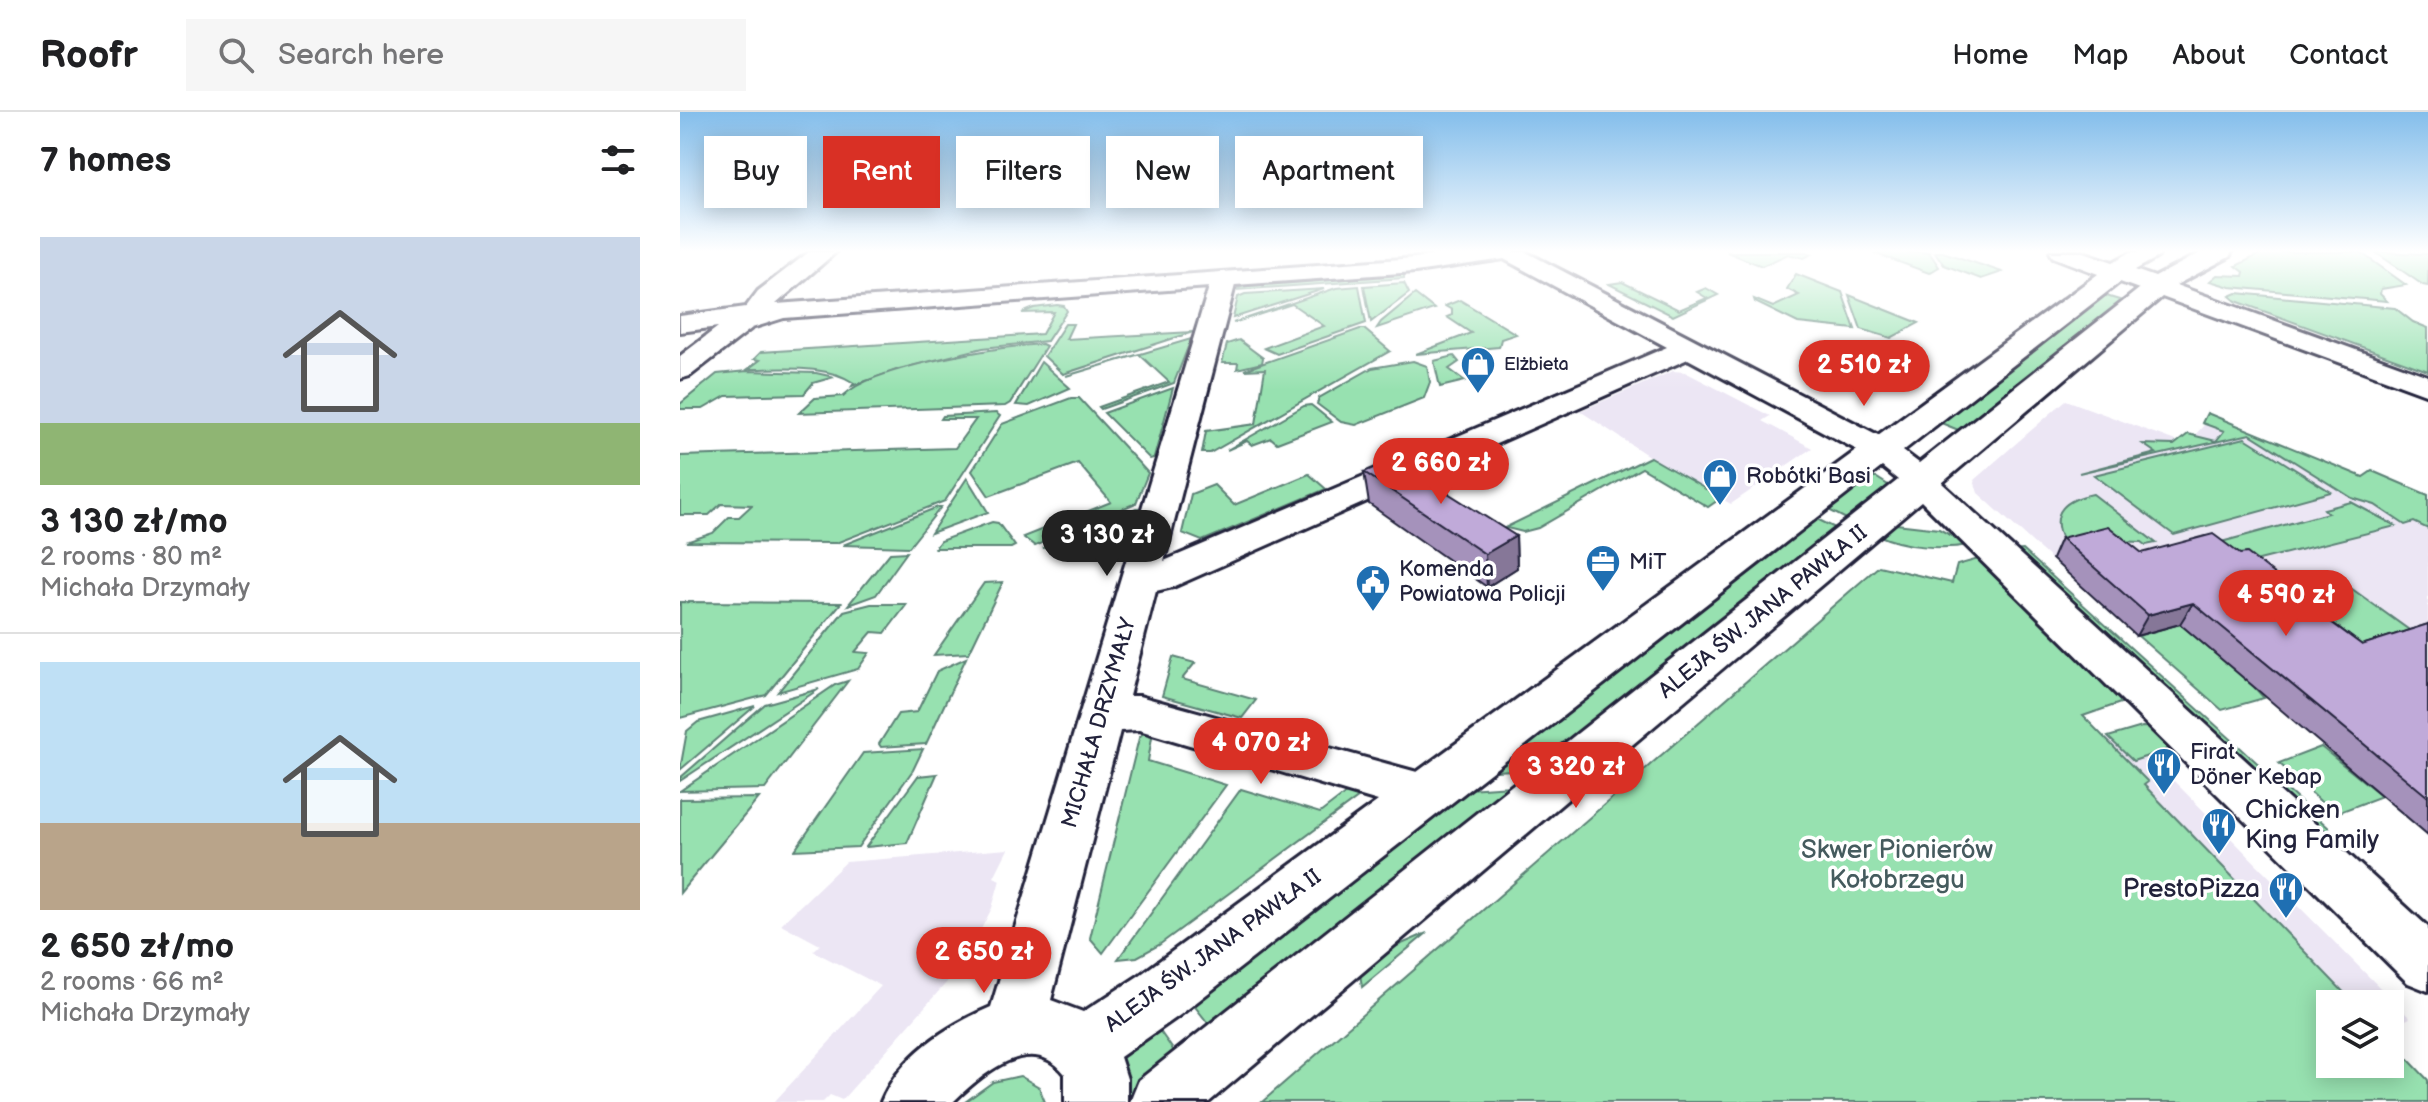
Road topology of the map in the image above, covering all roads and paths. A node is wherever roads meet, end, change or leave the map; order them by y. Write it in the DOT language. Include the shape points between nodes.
graph roads {
  1 [pos="766,298"];
  2 [pos="944,298"];
  3 [pos="1219,298"];
  4 [pos="1594,298"];
  5 [pos="2083,298"];
  6 [pos="2147,298"];
  7 [pos="2191,298"];
  8 [pos="758,315"];
  9 [pos="680,324"];
  10 [pos="1689,348"];
  11 [pos="680,370"];
  12 [pos="2428,386"];
  13 [pos="1882,450"];
  14 [pos="1922,483"];
  15 [pos="1139,581"];
  16 [pos="1101,715"];
  17 [pos="1423,794"];
  18 [pos="2428,964"];
  19 [pos="1014,1029"];
  20 [pos="1089,1074"];
  21 [pos="912,1102"];
  22 [pos="1161,1102"];
  1 -- 8 [label="street"];
  2 -- 8 [label="street"];
  3 -- 15 [label="street, MICHAŁA DRZYMAŁY"];
  4 -- 10 [label="street"];
  5 -- 13 [label="street, ALEJA ŚW. JANA PAWŁA II"];
  6 -- 14 [label="street, ALEJA ŚW. JANA PAWŁA II"];
  7 -- 12 [label="street"];
  8 -- 9 [label="street"];
  8 -- 11 [label="street" via="735,326"];
  10 -- 13 [label="street"];
  10 -- 15 [label="street" via="1159,578"];
  13 -- 14 [label="street"];
  13 -- 17 [label="street, ALEJA ŚW. JANA PAWŁA II"];
  14 -- 18 [label="street"];
  14 -- 22 [label="street, ALEJA ŚW. JANA PAWŁA II"];
  15 -- 16 [label="street, MICHAŁA DRZYMAŁY"];
  16 -- 17 [label="street" via="1139,713"];
  16 -- 19 [label="street, MICHAŁA DRZYMAŁY"];
  17 -- 20 [label="street, ALEJA ŚW. JANA PAWŁA II" via="1160,995"];
  19 -- 20 [label="street" via="1054,1029 1069,1036"];
  19 -- 21 [label="street" via="960,1054"];
}
